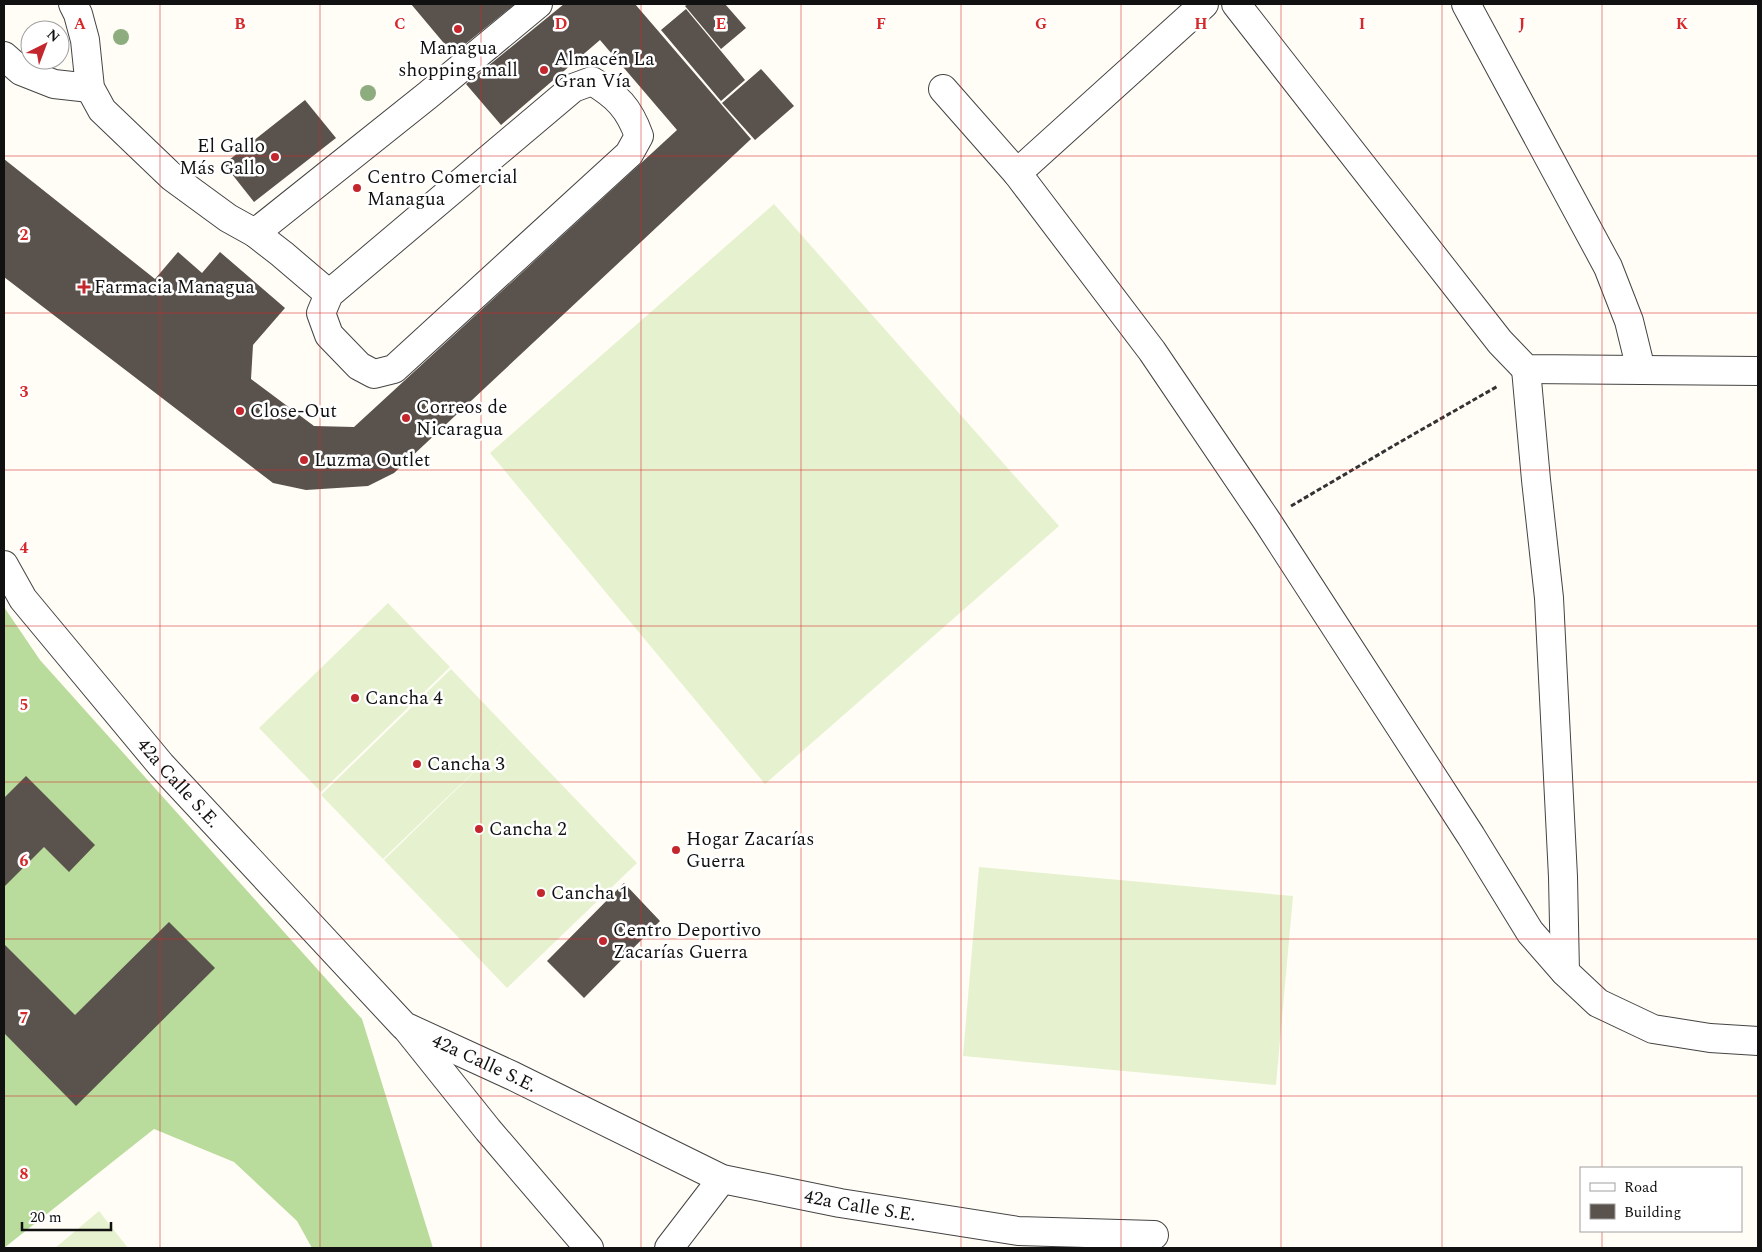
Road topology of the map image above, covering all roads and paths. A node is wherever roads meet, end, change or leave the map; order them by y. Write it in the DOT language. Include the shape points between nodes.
graph roads {
  1 [pos="73,4"];
  2 [pos="538,4"];
  3 [pos="1204,4"];
  4 [pos="1236,4"];
  5 [pos="1466,4"];
  6 [pos="4,56"];
  7 [pos="90,88"];
  8 [pos="943,89"];
  9 [pos="1017,173"];
  10 [pos="255,234"];
  11 [pos="329,294"];
  12 [pos="1526,369"];
  13 [pos="1641,370"];
  14 [pos="1758,371"];
  15 [pos="1267,521"];
  16 [pos="4,565"];
  17 [pos="1565,972"];
  18 [pos="404,1026"];
  19 [pos="1758,1041"];
  20 [pos="722,1179"];
  21 [pos="1154,1234"];
  22 [pos="589,1248"];
  23 [pos="669,1248"];
  1 -- 7 [label="street" via="85,40"];
  2 -- 10 [label="street"];
  3 -- 9 [label="street"];
  4 -- 12 [label="street" via="1500,342"];
  5 -- 13 [label="street" via="1608,267 1629,321"];
  6 -- 7 [label="street" via="21,71 54,84"];
  7 -- 10 [label="street" via="102,110 172,177"];
  8 -- 9 [label="street"];
  9 -- 15 [label="street" via="1152,351"];
  10 -- 11 [label="street"];
  11 -- 11 [label="street" via="321,313 329,335 359,366 374,374 394,369 629,154 638,136 632,117 611,92 592,81 573,88"];
  12 -- 13 [label="street"];
  12 -- 15 [label="path"];
  12 -- 17 [label="street" via="1550,598"];
  13 -- 14 [label="street"];
  15 -- 17 [label="street" via="1530,932"];
  16 -- 18 [label="street, 42a Calle S.E." via="23,599 161,766"];
  17 -- 19 [label="street" via="1598,1003 1653,1029"];
  18 -- 20 [label="street, 42a Calle S.E."];
  18 -- 22 [label="street"];
  20 -- 21 [label="street, 42a Calle S.E." via="840,1203 1018,1231"];
  20 -- 23 [label="street"];
}
